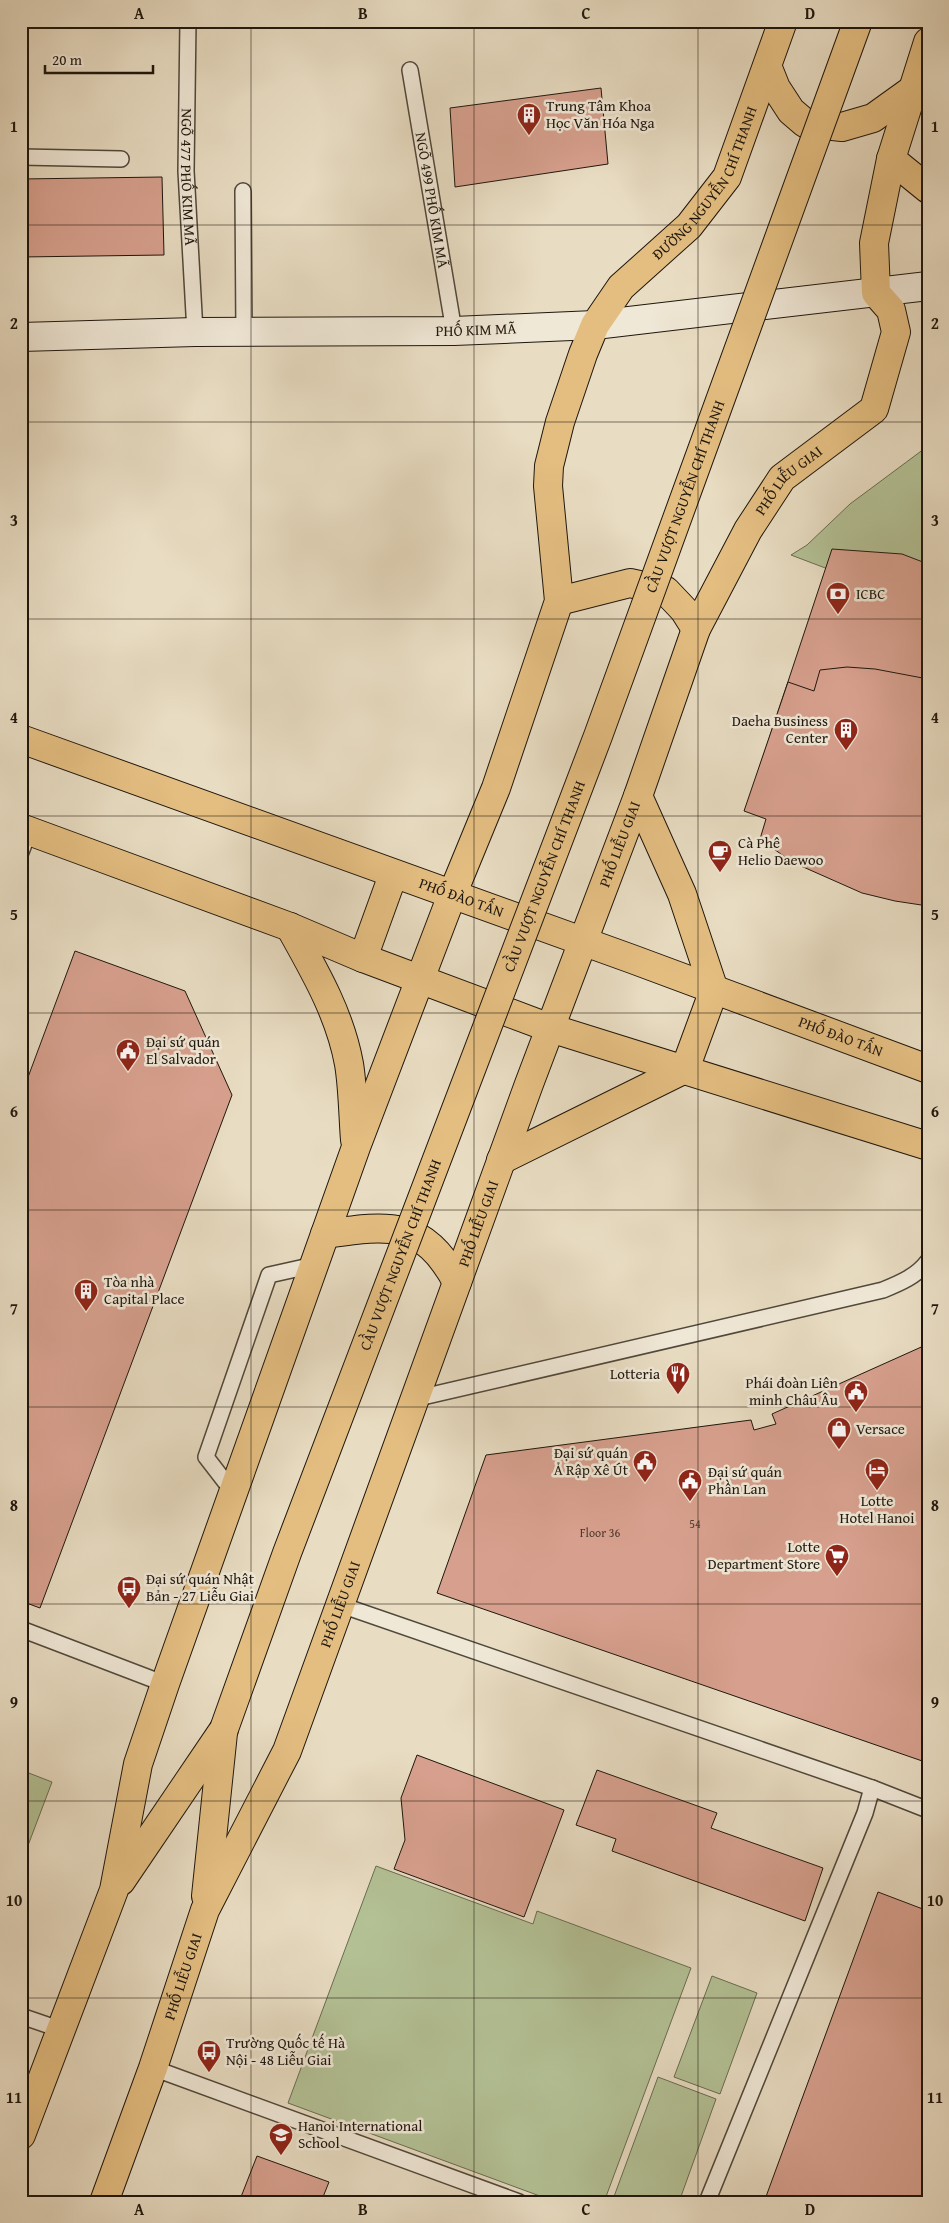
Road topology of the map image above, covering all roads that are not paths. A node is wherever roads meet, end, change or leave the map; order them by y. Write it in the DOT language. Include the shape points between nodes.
graph roads {
  1 [pos="188,21"];
  2 [pos="783,21"];
  3 [pos="858,21"];
  4 [pos="928,42"];
  5 [pos="768,68"];
  6 [pos="410,70"];
  7 [pos="912,90"];
  8 [pos="21,157"];
  9 [pos="121,159"];
  10 [pos="891,159"];
  11 [pos="928,189"];
  12 [pos="243,191"];
  13 [pos="928,286"];
  14 [pos="876,293"];
  15 [pos="595,325"];
  16 [pos="454,331"];
  17 [pos="195,332"];
  18 [pos="244,333"];
  19 [pos="21,337"];
  20 [pos="558,601"];
  21 [pos="696,629"];
  22 [pos="21,739"];
  23 [pos="638,796"];
  24 [pos="24,837"];
  25 [pos="393,875"];
  26 [pos="452,895"];
  27 [pos="290,927"];
  28 [pos="582,943"];
  29 [pos="363,958"];
  30 [pos="420,979"];
  31 [pos="714,990"];
  32 [pos="550,1028"];
  33 [pos="685,1069"];
  34 [pos="928,1069"];
  35 [pos="928,1146"];
  36 [pos="356,1147"];
  37 [pos="501,1160"];
  38 [pos="325,1234"];
  39 [pos="928,1261"];
  40 [pos="314,1265"];
  41 [pos="457,1282"];
  42 [pos="414,1399"];
  43 [pos="233,1492"];
  44 [pos="341,1605"];
  45 [pos="21,1629"];
  46 [pos="165,1684"];
  47 [pos="224,1728"];
  48 [pos="872,1788"];
  49 [pos="928,1810"];
  50 [pos="114,1890"];
  51 [pos="205,1910"];
  52 [pos="21,2016"];
  53 [pos="62,2030"];
  54 [pos="153,2068"];
  55 [pos="21,2135"];
  56 [pos="104,2202"];
  57 [pos="519,2202"];
  58 [pos="707,2202"];
  1 -- 17 [label="lane, NGÕ 477 PHỐ KIM MÃ" via="186,171"];
  2 -- 5 [label="main road, ĐƯỜNG NGUYỄN CHÍ THANH"];
  3 -- 47 [label="main road, CẦU VƯỢT NGUYỄN CHÍ THANH, bridge" via="598,736 287,1553"];
  4 -- 7 [label="main road"];
  5 -- 7 [label="main road" via="790,111 805,123 842,127 874,118"];
  5 -- 15 [label="main road, ĐƯỜNG NGUYỄN CHÍ THANH" via="727,177 689,226 621,288"];
  6 -- 16 [label="lane, NGÕ 499 PHỐ KIM MÃ"];
  7 -- 10 [label="main road"];
  8 -- 9 [label="lane"];
  10 -- 11 [label="main road"];
  10 -- 14 [label="main road" via="874,242"];
  12 -- 18 [label="lane"];
  13 -- 14 [label="main road, PHỐ KIM MÃ"];
  14 -- 15 [label="main road, PHỐ KIM MÃ"];
  14 -- 21 [label="main road, PHỐ LIỄU GIAI" via="891,310 896,332 874,409 782,478 748,530"];
  15 -- 16 [label="main road, PHỐ KIM MÃ"];
  15 -- 20 [label="main road" via="550,458 548,486"];
  16 -- 18 [label="main road, PHỐ KIM MÃ"];
  17 -- 18 [label="main road, PHỐ KIM MÃ"];
  17 -- 19 [label="main road, PHỐ KIM MÃ"];
  20 -- 21 [label="main road" via="630,583 666,591"];
  20 -- 26 [label="main road" via="496,788"];
  21 -- 23 [label="main road, PHỐ LIỄU GIAI"];
  22 -- 25 [label="main road, PHỐ ĐÀO TẤN"];
  23 -- 28 [label="main road, PHỐ LIỄU GIAI"];
  23 -- 31 [label="main road" via="682,894"];
  24 -- 27 [label="main road"];
  25 -- 26 [label="main road, PHỐ ĐÀO TẤN"];
  25 -- 29 [label="main road"];
  26 -- 28 [label="main road, PHỐ ĐÀO TẤN"];
  26 -- 30 [label="main road"];
  27 -- 29 [label="main road"];
  27 -- 36 [label="main road" via="338,1022 349,1064"];
  28 -- 31 [label="main road, PHỐ ĐÀO TẤN"];
  28 -- 32 [label="main road, PHỐ LIỄU GIAI"];
  29 -- 30 [label="main road"];
  30 -- 32 [label="main road"];
  30 -- 36 [label="main road"];
  31 -- 33 [label="main road"];
  31 -- 34 [label="main road, PHỐ ĐÀO TẤN"];
  32 -- 33 [label="main road"];
  32 -- 37 [label="main road, PHỐ LIỄU GIAI"];
  33 -- 35 [label="main road"];
  33 -- 37 [label="main road"];
  36 -- 38 [label="main road"];
  37 -- 41 [label="main road, PHỐ LIỄU GIAI"];
  38 -- 40 [label="main road"];
  38 -- 41 [label="main road" via="381,1229 413,1234 440,1254"];
  39 -- 42 [label="lane" via="906,1280 883,1290"];
  40 -- 43 [label="main road"];
  40 -- 43 [label="lane" via="269,1275 206,1457"];
  41 -- 42 [label="main road, PHỐ LIỄU GIAI"];
  42 -- 44 [label="main road, PHỐ LIỄU GIAI"];
  43 -- 46 [label="main road"];
  44 -- 48 [label="lane"];
  44 -- 51 [label="main road, PHỐ LIỄU GIAI" via="286,1751"];
  45 -- 46 [label="lane"];
  46 -- 50 [label="main road" via="138,1764"];
  47 -- 50 [label="main road, CẦU VƯỢT NGUYỄN CHÍ THANH"];
  47 -- 51 [label="main road, CẦU VƯỢT NGUYỄN CHÍ THANH"];
  48 -- 49 [label="lane"];
  48 -- 58 [label="lane" via="865,1813"];
  50 -- 53 [label="main road"];
  51 -- 54 [label="main road, PHỐ LIỄU GIAI"];
  52 -- 53 [label="lane"];
  53 -- 55 [label="main road"];
  54 -- 56 [label="main road, PHỐ LIỄU GIAI"];
  54 -- 57 [label="lane"];
}
